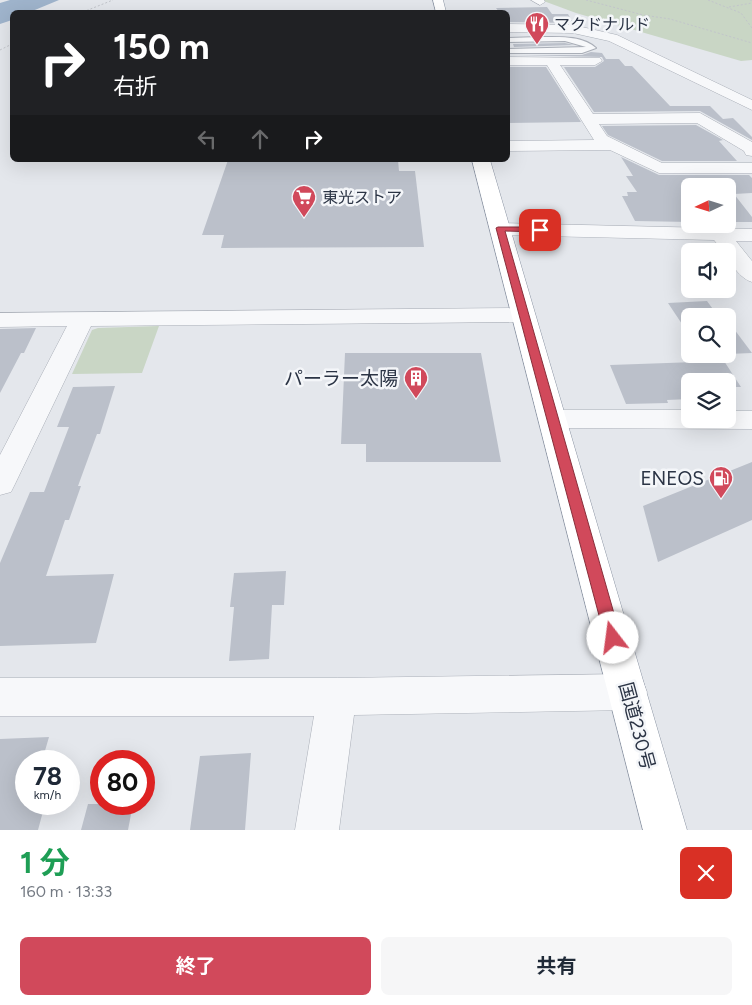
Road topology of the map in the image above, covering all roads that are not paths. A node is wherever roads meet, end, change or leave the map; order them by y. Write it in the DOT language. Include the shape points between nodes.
graph roads {
  1 [pos="510,28"];
  2 [pos="569,37"];
  3 [pos="510,39"];
  4 [pos="510,39"];
  5 [pos="510,51"];
  6 [pos="510,61"];
  7 [pos="551,61"];
  8 [pos="595,61"];
  9 [pos="752,106"];
  10 [pos="587,119"];
  11 [pos="613,145"];
  12 [pos="510,146"];
  13 [pos="752,151"];
  14 [pos="482,162"];
  15 [pos="752,168"];
  16 [pos="500,228"];
  17 [pos="720,234"];
  18 [pos="752,234"];
  19 [pos="752,275"];
  20 [pos="523,315"];
  21 [pos="83,319"];
  22 [pos="0,320"];
  23 [pos="553,419"];
  24 [pos="752,420"];
  25 [pos="0,484"];
  26 [pos="628,692"];
  27 [pos="0,697"];
  28 [pos="337,697"];
  29 [pos="317,830"];
  30 [pos="665,830"];
  1 -- 9 [label="street" via="573,29 607,36"];
  2 -- 3 [label="lane"];
  4 -- 5 [label="lane" via="576,40 592,48 582,51"];
  6 -- 7 [label="street"];
  7 -- 8 [label="street"];
  7 -- 10 [label="street"];
  10 -- 11 [label="street" via="601,139"];
  10 -- 13 [label="street" via="700,118"];
  11 -- 12 [label="street"];
  11 -- 15 [label="street" via="659,168"];
  14 -- 16 [label="highway, 国道230号"];
  16 -- 17 [label="street"];
  16 -- 20 [label="highway, 国道230号"];
  17 -- 18 [label="street"];
  17 -- 19 [label="street"];
  20 -- 21 [label="street"];
  20 -- 23 [label="highway, 国道230号"];
  21 -- 22 [label="street"];
  21 -- 25 [label="street"];
  23 -- 24 [label="street"];
  23 -- 26 [label="highway, 国道230号"];
  26 -- 28 [label="street"];
  26 -- 30 [label="highway, 国道230号"];
  27 -- 28 [label="street"];
  28 -- 29 [label="street"];
}
